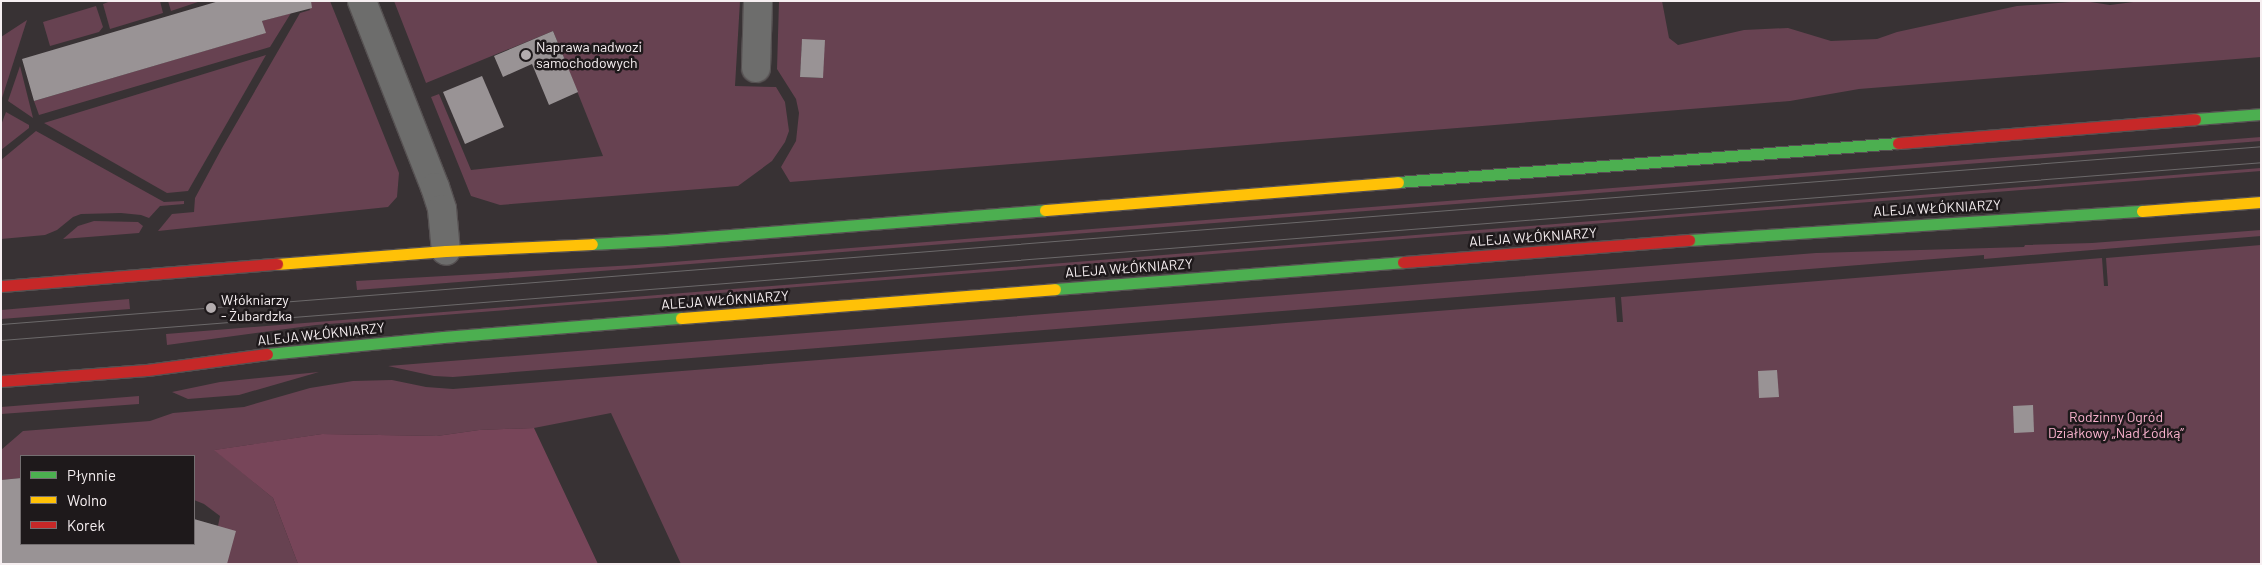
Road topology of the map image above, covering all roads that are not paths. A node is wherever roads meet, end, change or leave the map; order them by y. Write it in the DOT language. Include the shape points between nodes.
graph roads {
  1 [pos="362,1"];
  2 [pos="758,1"];
  3 [pos="756,68"];
  4 [pos="2261,114"];
  5 [pos="2261,202"];
  6 [pos="446,251"];
  7 [pos="1,286"];
  8 [pos="1,381"];
  1 -- 6 [label="street" via="436,186"];
  2 -- 3 [label="street"];
  4 -- 6 [label="main road" via="677,239"];
  5 -- 8 [label="main road, ALEJA WŁÓKNIARZY" via="2079,216 1804,230 473,335 290,351 147,370"];
  6 -- 7 [label="main road"];
}
